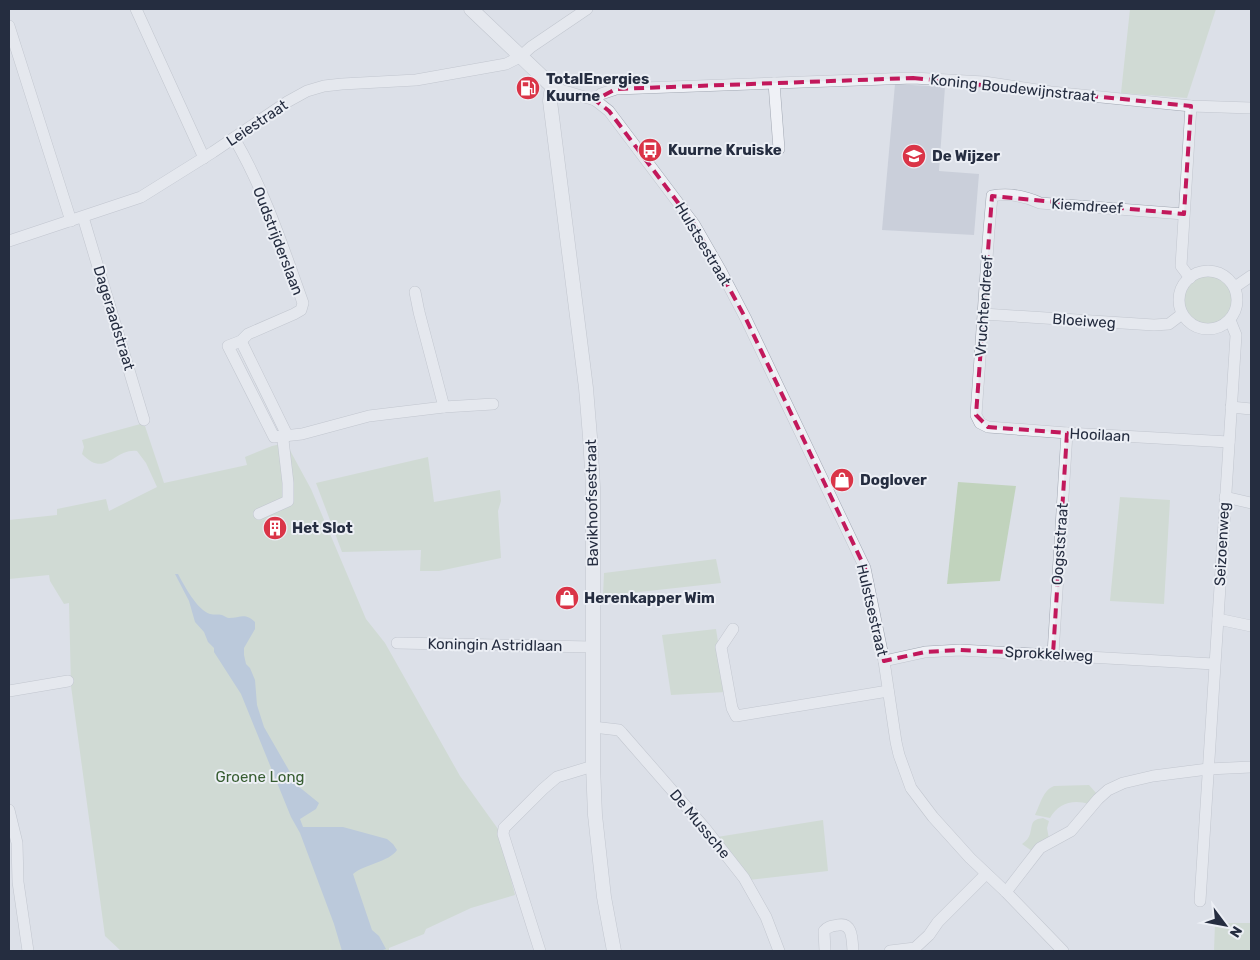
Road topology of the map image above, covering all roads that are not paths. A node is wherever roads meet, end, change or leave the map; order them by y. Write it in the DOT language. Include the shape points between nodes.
graph roads {
  1 [pos="136,9"];
  2 [pos="471,9"];
  3 [pos="587,9"];
  4 [pos="9,26"];
  5 [pos="520,56"];
  6 [pos="774,83"];
  7 [pos="554,88"];
  8 [pos="595,100"];
  9 [pos="1192,106"];
  10 [pos="1251,108"];
  11 [pos="234,138"];
  12 [pos="779,149"];
  13 [pos="204,158"];
  14 [pos="992,196"];
  15 [pos="1184,214"];
  16 [pos="83,217"];
  17 [pos="70,221"];
  18 [pos="9,240"];
  19 [pos="1251,276"];
  20 [pos="1190,278"];
  21 [pos="1235,287"];
  22 [pos="415,292"];
  23 [pos="982,314"];
  24 [pos="1182,314"];
  25 [pos="1230,320"];
  26 [pos="493,404"];
  27 [pos="444,407"];
  28 [pos="1231,407"];
  29 [pos="1251,409"];
  30 [pos="976,415"];
  31 [pos="144,420"];
  32 [pos="1067,433"];
  33 [pos="287,435"];
  34 [pos="1229,442"];
  35 [pos="1225,497"];
  36 [pos="1251,503"];
  37 [pos="259,514"];
  38 [pos="1218,619"];
  39 [pos="1251,626"];
  40 [pos="733,629"];
  41 [pos="397,643"];
  42 [pos="592,647"];
  43 [pos="1053,654"];
  44 [pos="884,661"];
  45 [pos="1214,664"];
  46 [pos="68,681"];
  47 [pos="9,691"];
  48 [pos="888,691"];
  49 [pos="593,727"];
  50 [pos="593,766"];
  51 [pos="1251,767"];
  52 [pos="1208,769"];
  53 [pos="9,810"];
  54 [pos="13,860"];
  55 [pos="986,874"];
  56 [pos="1006,892"];
  57 [pos="1200,901"];
  58 [pos="28,951"];
  59 [pos="540,951"];
  60 [pos="614,951"];
  61 [pos="779,951"];
  62 [pos="825,951"];
  63 [pos="853,951"];
  64 [pos="890,951"];
  65 [pos="1062,951"];
  1 -- 13 [label="street"];
  2 -- 5 [label="street"];
  3 -- 5 [label="street, Leiestraat"];
  4 -- 17 [label="street"];
  5 -- 7 [label="street"];
  5 -- 11 [label="street, Leiestraat" via="506,64 416,80 324,86 287,102"];
  6 -- 8 [label="street, Koning Boudewijnstraat" via="616,90 600,94"];
  6 -- 9 [label="street, Koning Boudewijnstraat" via="913,78 984,82"];
  6 -- 12 [label="street"];
  7 -- 8 [label="street"];
  7 -- 42 [label="street, Bavikhoofsestraat" via="550,102 590,437"];
  8 -- 44 [label="street, Hulstsestraat" via="609,111 694,224 746,318 865,568"];
  9 -- 10 [label="street, Koning Boudewijnstraat"];
  9 -- 15 [label="street"];
  11 -- 13 [label="street, Leiestraat"];
  11 -- 33 [label="street, Oudstrijderslaan" via="271,218 302,302 301,310 248,334 241,341"];
  13 -- 16 [label="street, Leiestraat" via="140,197"];
  14 -- 15 [label="street, Kiemdreef" via="1002,194 1040,202"];
  14 -- 23 [label="street, Vruchtendreef"];
  15 -- 20 [label="street" via="1181,266"];
  16 -- 17 [label="street, Leiestraat"];
  16 -- 31 [label="street, Dageraadstraat"];
  17 -- 18 [label="street, Leiestraat"];
  19 -- 21 [label="street"];
  20 -- 21 [label="street" via="1206,271 1215,272 1230,280"];
  20 -- 24 [label="street" via="1180,294"];
  21 -- 25 [label="street" via="1238,296 1235,313"];
  22 -- 27 [label="street"];
  23 -- 24 [label="street, Bloeiweg" via="1154,325 1168,324"];
  23 -- 30 [label="street, Vruchtendreef"];
  24 -- 25 [label="street" via="1196,327 1214,330"];
  25 -- 28 [label="street, Seizoenweg" via="1236,335"];
  26 -- 27 [label="street"];
  27 -- 33 [label="street" via="369,416"];
  28 -- 29 [label="street"];
  28 -- 34 [label="street, Seizoenweg"];
  30 -- 32 [label="street, Hooilaan" via="980,423 988,426"];
  32 -- 34 [label="street, Hooilaan"];
  32 -- 43 [label="street, Oogststraat"];
  33 -- 37 [label="street" via="283,440 288,501"];
  34 -- 35 [label="street, Seizoenweg"];
  35 -- 36 [label="street"];
  35 -- 38 [label="street, Seizoenweg"];
  38 -- 39 [label="street"];
  38 -- 45 [label="street, Seizoenweg"];
  40 -- 48 [label="street" via="721,647 736,716"];
  41 -- 42 [label="street, Koningin Astridlaan"];
  42 -- 49 [label="street, Bavikhoofsestraat"];
  43 -- 44 [label="street, Sprokkelweg" via="960,650 926,652"];
  43 -- 45 [label="street, Sprokkelweg"];
  44 -- 48 [label="street, Hulstsestraat"];
  45 -- 52 [label="street, Seizoenweg"];
  46 -- 47 [label="street"];
  48 -- 55 [label="street, Hulstsestraat" via="899,755 911,788 946,832"];
  49 -- 50 [label="street, Bavikhoofsestraat"];
  49 -- 61 [label="street, De Mussche" via="619,730 708,831 751,888"];
  50 -- 59 [label="street" via="557,776 504,828 503,834"];
  50 -- 60 [label="street, Bavikhoofsestraat" via="604,897"];
  51 -- 52 [label="street"];
  52 -- 56 [label="street" via="1144,777 1108,790 1071,831 1040,848"];
  52 -- 57 [label="street, Seizoenweg"];
  53 -- 54 [label="street" via="17,843"];
  54 -- 58 [label="street"];
  55 -- 56 [label="street, Hulstsestraat"];
  55 -- 64 [label="street" via="915,948"];
  56 -- 65 [label="street, Hulstsestraat"];
  62 -- 63 [label="street" via="824,930 844,924 850,931"];
}
